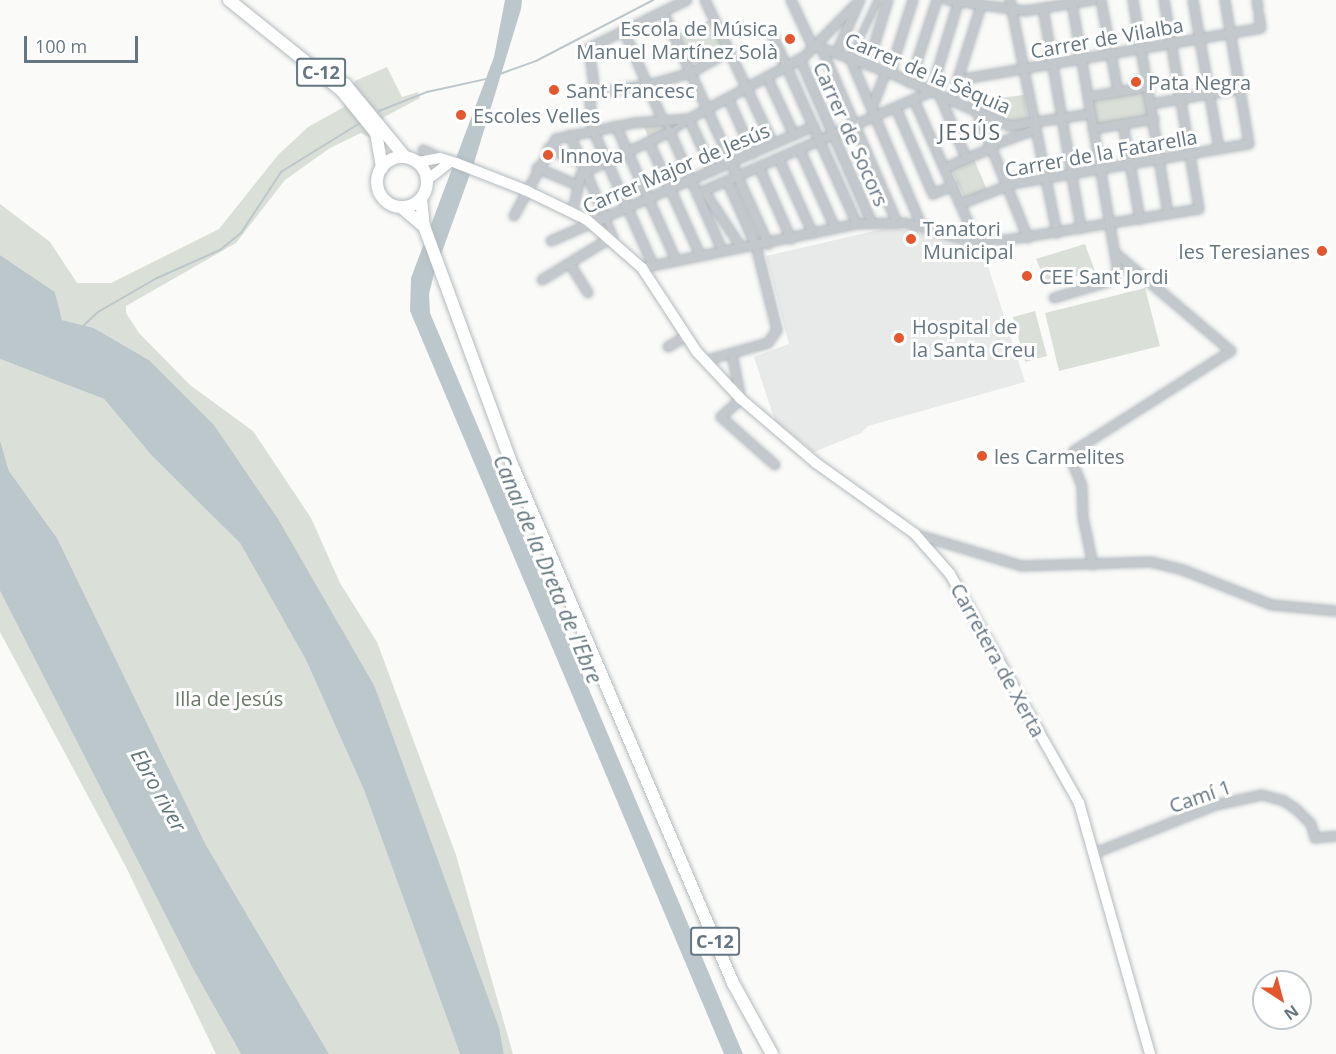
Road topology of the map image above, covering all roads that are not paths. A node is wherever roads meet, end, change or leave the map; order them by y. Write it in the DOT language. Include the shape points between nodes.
graph roads {
  1 [pos="229,0"];
  2 [pos="242,0"];
  3 [pos="687,0"];
  4 [pos="705,0"];
  5 [pos="791,0"];
  6 [pos="877,0"];
  7 [pos="888,0"];
  8 [pos="913,0"];
  9 [pos="937,0"];
  10 [pos="947,0"];
  11 [pos="1010,0"];
  12 [pos="1093,0"];
  13 [pos="1101,0"];
  14 [pos="1133,0"];
  15 [pos="1164,0"];
  16 [pos="1194,0"];
  17 [pos="1225,0"];
  18 [pos="860,1"];
  19 [pos="959,1"];
  20 [pos="1072,3"];
  21 [pos="981,6"];
  22 [pos="1043,8"];
  23 [pos="1258,8"];
  24 [pos="1012,11"];
  25 [pos="663,12"];
  26 [pos="624,31"];
  27 [pos="771,32"];
  28 [pos="1230,34"];
  29 [pos="1200,39"];
  30 [pos="1172,42"];
  31 [pos="812,45"];
  32 [pos="821,47"];
  33 [pos="1142,49"];
  34 [pos="729,51"];
  35 [pos="837,52"];
  36 [pos="1111,54"];
  37 [pos="850,58"];
  38 [pos="1082,58"];
  39 [pos="800,59"];
  40 [pos="1052,64"];
  41 [pos="868,65"];
  42 [pos="787,67"];
  43 [pos="1022,69"];
  44 [pos="888,72"];
  45 [pos="691,73"];
  46 [pos="767,77"];
  47 [pos="958,80"];
  48 [pos="910,83"];
  49 [pos="648,85"];
  50 [pos="1148,87"];
  51 [pos="748,88"];
  52 [pos="1239,89"];
  53 [pos="931,92"];
  54 [pos="1119,92"];
  55 [pos="595,93"];
  56 [pos="1209,94"];
  57 [pos="940,96"];
  58 [pos="1088,97"];
  59 [pos="728,98"];
  60 [pos="1182,99"];
  61 [pos="914,100"];
  62 [pos="951,101"];
  63 [pos="1151,104"];
  64 [pos="708,108"];
  65 [pos="872,108"];
  66 [pos="896,108"];
  67 [pos="977,112"];
  68 [pos="1090,114"];
  69 [pos="876,117"];
  70 [pos="689,119"];
  71 [pos="1062,119"];
  72 [pos="1154,119"];
  73 [pos="664,121"];
  74 [pos="1123,124"];
  75 [pos="616,126"];
  76 [pos="814,126"];
  77 [pos="855,126"];
  78 [pos="1033,127"];
  79 [pos="1093,129"];
  80 [pos="592,130"];
  81 [pos="670,132"];
  82 [pos="570,135"];
  83 [pos="794,135"];
  84 [pos="834,135"];
  85 [pos="820,141"];
  86 [pos="649,142"];
  87 [pos="773,144"];
  88 [pos="992,147"];
  89 [pos="548,149"];
  90 [pos="1219,149"];
  91 [pos="800,150"];
  92 [pos="628,152"];
  93 [pos="753,154"];
  94 [pos="1190,154"];
  95 [pos="405,157"];
  96 [pos="421,157"];
  97 [pos="966,158"];
  98 [pos="779,159"];
  99 [pos="1159,159"];
  100 [pos="581,162"];
  101 [pos="606,162"];
  102 [pos="446,163"];
  103 [pos="732,163"];
  104 [pos="1131,164"];
  105 [pos="382,167"];
  106 [pos="759,167"];
  107 [pos="537,168"];
  108 [pos="945,168"];
  109 [pos="1100,168"];
  110 [pos="713,171"];
  111 [pos="585,172"];
  112 [pos="1072,174"];
  113 [pos="738,176"];
  114 [pos="1045,178"];
  115 [pos="427,180"];
  116 [pos="727,181"];
  117 [pos="691,182"];
  118 [pos="577,185"];
  119 [pos="1007,185"];
  120 [pos="953,186"];
  121 [pos="525,190"];
  122 [pos="670,191"];
  123 [pos="700,192"];
  124 [pos="421,199"];
  125 [pos="650,200"];
  126 [pos="961,204"];
  127 [pos="401,207"];
  128 [pos="627,207"];
  129 [pos="573,210"];
  130 [pos="1168,214"];
  131 [pos="514,216"];
  132 [pos="605,217"];
  133 [pos="1140,219"];
  134 [pos="590,223"];
  135 [pos="872,223"];
  136 [pos="897,223"];
  137 [pos="857,224"];
  138 [pos="1109,224"];
  139 [pos="919,226"];
  140 [pos="425,227"];
  141 [pos="834,228"];
  142 [pos="1081,229"];
  143 [pos="1058,233"];
  144 [pos="813,234"];
  145 [pos="611,238"];
  146 [pos="1028,238"];
  147 [pos="791,239"];
  148 [pos="976,240"];
  149 [pos="551,241"];
  150 [pos="768,244"];
  151 [pos="756,246"];
  152 [pos="741,247"];
  153 [pos="722,250"];
  154 [pos="1115,253"];
  155 [pos="700,255"];
  156 [pos="676,260"];
  157 [pos="570,264"];
  158 [pos="647,267"];
  159 [pos="542,280"];
  160 [pos="588,293"];
  161 [pos="1054,298"];
  162 [pos="686,336"];
  163 [pos="668,347"];
  164 [pos="732,354"];
  165 [pos="704,361"];
  166 [pos="741,399"];
  167 [pos="776,465"];
  168 [pos="915,534"];
  169 [pos="1093,565"];
  170 [pos="1336,611"];
  171 [pos="1336,836"];
  172 [pos="1095,853"];
  173 [pos="772,1054"];
  174 [pos="1150,1054"];
  1 -- 105 [label="main road, C-12" via="342,91 376,133"];
  2 -- 95 [label="main road, C-12" via="346,84"];
  3 -- 25 [label="street"];
  4 -- 34 [label="street"];
  5 -- 31 [label="street"];
  6 -- 37 [label="street"];
  7 -- 41 [label="street"];
  8 -- 44 [label="street"];
  9 -- 48 [label="street"];
  10 -- 19 [label="street"];
  11 -- 24 [label="street"];
  12 -- 20 [label="street"];
  13 -- 36 [label="street"];
  14 -- 33 [label="street"];
  15 -- 30 [label="street"];
  16 -- 29 [label="street"];
  17 -- 28 [label="street"];
  18 -- 31 [label="street" via="821,41"];
  18 -- 35 [label="street"];
  19 -- 21 [label="street"];
  19 -- 53 [label="street"];
  20 -- 22 [label="street"];
  20 -- 38 [label="street"];
  21 -- 24 [label="street"];
  21 -- 47 [label="street"];
  22 -- 24 [label="street"];
  22 -- 40 [label="street"];
  23 -- 28 [label="street, Carrer de Vilalba" via="1261,28"];
  24 -- 43 [label="street"];
  25 -- 26 [label="street"];
  25 -- 45 [label="street"];
  26 -- 49 [label="street"];
  26 -- 55 [label="street" via="589,48"];
  27 -- 42 [label="street"];
  28 -- 29 [label="street, Carrer de Vilalba"];
  28 -- 52 [label="street"];
  29 -- 30 [label="street, Carrer de Vilalba"];
  29 -- 56 [label="street"];
  30 -- 33 [label="street, Carrer de Vilalba"];
  30 -- 60 [label="street"];
  31 -- 32 [label="street, Carrer de la Sèquia"];
  31 -- 39 [label="street"];
  32 -- 35 [label="street, Carrer de la Sèquia"];
  32 -- 77 [label="street"];
  33 -- 36 [label="street, Carrer de Vilalba"];
  33 -- 50 [label="street"];
  34 -- 45 [label="street"];
  34 -- 51 [label="street"];
  35 -- 37 [label="street, Carrer de la Sèquia"];
  36 -- 38 [label="street, Carrer de Vilalba"];
  36 -- 54 [label="street"];
  37 -- 41 [label="street, Carrer de la Sèquia"];
  37 -- 65 [label="street"];
  38 -- 40 [label="street, Carrer de Vilalba"];
  38 -- 58 [label="street"];
  39 -- 42 [label="street"];
  39 -- 84 [label="street, Carrer de Socors"];
  40 -- 43 [label="street, Carrer de Vilalba"];
  40 -- 71 [label="street"];
  41 -- 44 [label="street, Carrer de la Sèquia"];
  42 -- 46 [label="street"];
  42 -- 76 [label="street"];
  43 -- 47 [label="street, Carrer de Vilalba"];
  43 -- 78 [label="street"];
  44 -- 48 [label="street, Carrer de la Sèquia"];
  44 -- 65 [label="street"];
  45 -- 49 [label="street"];
  45 -- 64 [label="street"];
  46 -- 51 [label="street"];
  46 -- 83 [label="street"];
  47 -- 62 [label="street"];
  48 -- 53 [label="street, Carrer de la Sèquia"];
  49 -- 55 [label="street"];
  49 -- 73 [label="street"];
  50 -- 54 [label="street"];
  50 -- 63 [label="street"];
  51 -- 59 [label="street"];
  51 -- 87 [label="street"];
  52 -- 56 [label="street"];
  52 -- 90 [label="street, Carrer de la Fatarella" via="1249,144"];
  53 -- 57 [label="street, Carrer de la Sèquia"];
  53 -- 61 [label="street"];
  54 -- 58 [label="street"];
  55 -- 80 [label="street" via="589,93"];
  56 -- 60 [label="street"];
  56 -- 90 [label="street"];
  57 -- 62 [label="street, Carrer de la Sèquia"];
  57 -- 97 [label="street"];
  58 -- 68 [label="street"];
  59 -- 64 [label="street"];
  59 -- 93 [label="street"];
  60 -- 63 [label="street"];
  60 -- 94 [label="street"];
  61 -- 66 [label="street"];
  61 -- 108 [label="street"];
  62 -- 67 [label="street, Carrer de la Sèquia"];
  63 -- 72 [label="street"];
  64 -- 70 [label="street"];
  64 -- 103 [label="street"];
  65 -- 69 [label="street"];
  66 -- 69 [label="street"];
  66 -- 120 [label="street" via="933,194"];
  67 -- 78 [label="street, Carrer de la Sèquia" via="1009,126"];
  67 -- 88 [label="street"];
  68 -- 71 [label="street"];
  68 -- 79 [label="street"];
  69 -- 77 [label="street"];
  69 -- 139 [label="street"];
  70 -- 73 [label="street"];
  70 -- 81 [label="street"];
  70 -- 110 [label="street"];
  71 -- 78 [label="street"];
  71 -- 112 [label="street"];
  72 -- 74 [label="street"];
  72 -- 99 [label="street"];
  73 -- 75 [label="street"];
  73 -- 81 [label="street"];
  74 -- 79 [label="street"];
  74 -- 104 [label="street"];
  75 -- 80 [label="street"];
  75 -- 92 [label="street"];
  76 -- 83 [label="street, Carrer Major de Jesús"];
  76 -- 85 [label="street"];
  77 -- 84 [label="street"];
  77 -- 136 [label="street"];
  78 -- 88 [label="street, Carrer de la Sèquia"];
  78 -- 114 [label="street"];
  79 -- 109 [label="street"];
  80 -- 82 [label="street"];
  80 -- 101 [label="street"];
  81 -- 86 [label="street"];
  81 -- 117 [label="street"];
  82 -- 89 [label="street" via="556,139"];
  82 -- 100 [label="street"];
  83 -- 87 [label="street, Carrer Major de Jesús"];
  84 -- 85 [label="street"];
  84 -- 135 [label="street, Carrer de Socors"];
  85 -- 91 [label="street"];
  85 -- 137 [label="street"];
  86 -- 92 [label="street"];
  86 -- 122 [label="street"];
  87 -- 93 [label="street, Carrer Major de Jesús"];
  88 -- 97 [label="street, Carrer de la Sèquia"];
  88 -- 119 [label="street"];
  89 -- 100 [label="street"];
  89 -- 107 [label="street"];
  90 -- 94 [label="street, Carrer de la Fatarella"];
  91 -- 98 [label="street"];
  91 -- 141 [label="street"];
  92 -- 101 [label="street"];
  92 -- 125 [label="street"];
  93 -- 103 [label="street, Carrer Major de Jesús"];
  94 -- 99 [label="street, Carrer de la Fatarella"];
  94 -- 130 [label="street" via="1199,209"];
  95 -- 96 [label="main road"];
  95 -- 105 [label="main road" via="392,159"];
  96 -- 102 [label="main road"];
  96 -- 115 [label="main road"];
  97 -- 108 [label="street, Carrer de la Sèquia"];
  98 -- 106 [label="street"];
  98 -- 144 [label="street"];
  99 -- 104 [label="street, Carrer de la Fatarella"];
  99 -- 130 [label="street"];
  100 -- 111 [label="street"];
  101 -- 111 [label="street"];
  101 -- 128 [label="street"];
  102 -- 115 [label="main road"];
  102 -- 121 [label="main road"];
  103 -- 110 [label="street, Carrer Major de Jesús"];
  103 -- 113 [label="street"];
  104 -- 109 [label="street, Carrer de la Fatarella"];
  104 -- 133 [label="street"];
  105 -- 127 [label="main road, C-12" via="377,180 380,194"];
  106 -- 113 [label="street"];
  106 -- 147 [label="street"];
  107 -- 118 [label="street"];
  107 -- 121 [label="street"];
  108 -- 120 [label="street"];
  109 -- 112 [label="street, Carrer de la Fatarella"];
  109 -- 138 [label="street"];
  110 -- 117 [label="street, Carrer Major de Jesús"];
  111 -- 118 [label="street"];
  111 -- 132 [label="street"];
  112 -- 114 [label="street, Carrer de la Fatarella"];
  112 -- 142 [label="street"];
  113 -- 116 [label="street"];
  113 -- 150 [label="street"];
  114 -- 119 [label="street, Carrer de la Fatarella"];
  114 -- 143 [label="street"];
  115 -- 124 [label="main road, C-12"];
  116 -- 123 [label="street"];
  116 -- 151 [label="street"];
  117 -- 122 [label="street, Carrer Major de Jesús"];
  117 -- 123 [label="street"];
  118 -- 129 [label="street"];
  119 -- 126 [label="street, Carrer de la Fatarella"];
  119 -- 146 [label="street"];
  120 -- 126 [label="street"];
  121 -- 129 [label="main road"];
  121 -- 131 [label="street"];
  122 -- 125 [label="street, Carrer Major de Jesús"];
  122 -- 155 [label="street"];
  123 -- 152 [label="street"];
  123 -- 153 [label="street"];
  124 -- 127 [label="main road"];
  124 -- 140 [label="main road, C-12"];
  125 -- 128 [label="street, Carrer Major de Jesús"];
  125 -- 156 [label="street"];
  126 -- 148 [label="street"];
  127 -- 140 [label="main road, C-12"];
  128 -- 132 [label="street, Carrer Major de Jesús"];
  128 -- 158 [label="street"];
  129 -- 134 [label="main road"];
  130 -- 133 [label="street"];
  132 -- 134 [label="street, Carrer Major de Jesús"];
  133 -- 138 [label="street"];
  134 -- 145 [label="main road"];
  134 -- 149 [label="street, Carrer Major de Jesús"];
  135 -- 136 [label="street"];
  135 -- 137 [label="street"];
  136 -- 139 [label="street"];
  137 -- 141 [label="street"];
  138 -- 142 [label="street"];
  138 -- 154 [label="street"];
  139 -- 148 [label="street"];
  140 -- 173 [label="main road, C-12" via="550,559 733,983"];
  141 -- 144 [label="street"];
  142 -- 143 [label="street"];
  143 -- 146 [label="street"];
  144 -- 147 [label="street"];
  145 -- 157 [label="street"];
  145 -- 158 [label="main road"];
  146 -- 148 [label="street"];
  147 -- 150 [label="street"];
  150 -- 151 [label="street"];
  151 -- 152 [label="street"];
  151 -- 164 [label="street" via="777,330 771,341"];
  152 -- 153 [label="street"];
  153 -- 155 [label="street"];
  154 -- 161 [label="street" via="1118,273 1114,279"];
  154 -- 169 [label="street" via="1231,351 1074,451 1071,459 1082,486 1083,516"];
  155 -- 156 [label="street"];
  156 -- 158 [label="street"];
  157 -- 159 [label="street"];
  157 -- 160 [label="street"];
  158 -- 162 [label="main road, Carretera de Xerta"];
  162 -- 163 [label="street"];
  162 -- 165 [label="main road, Carretera de Xerta"];
  164 -- 165 [label="street"];
  164 -- 166 [label="street"];
  165 -- 166 [label="main road, Carretera de Xerta"];
  166 -- 167 [label="street" via="721,417"];
  166 -- 168 [label="main road, Carretera de Xerta" via="816,463"];
  168 -- 169 [label="street" via="975,550 1003,563"];
  168 -- 172 [label="main road, Carretera de Xerta" via="950,573 1079,803"];
  169 -- 170 [label="street" via="1151,562 1183,570 1272,605"];
  171 -- 172 [label="street, Camí 1" via="1314,838 1311,824 1296,809 1263,795 1216,805"];
  172 -- 174 [label="main road, Carretera de Xerta"];
}
